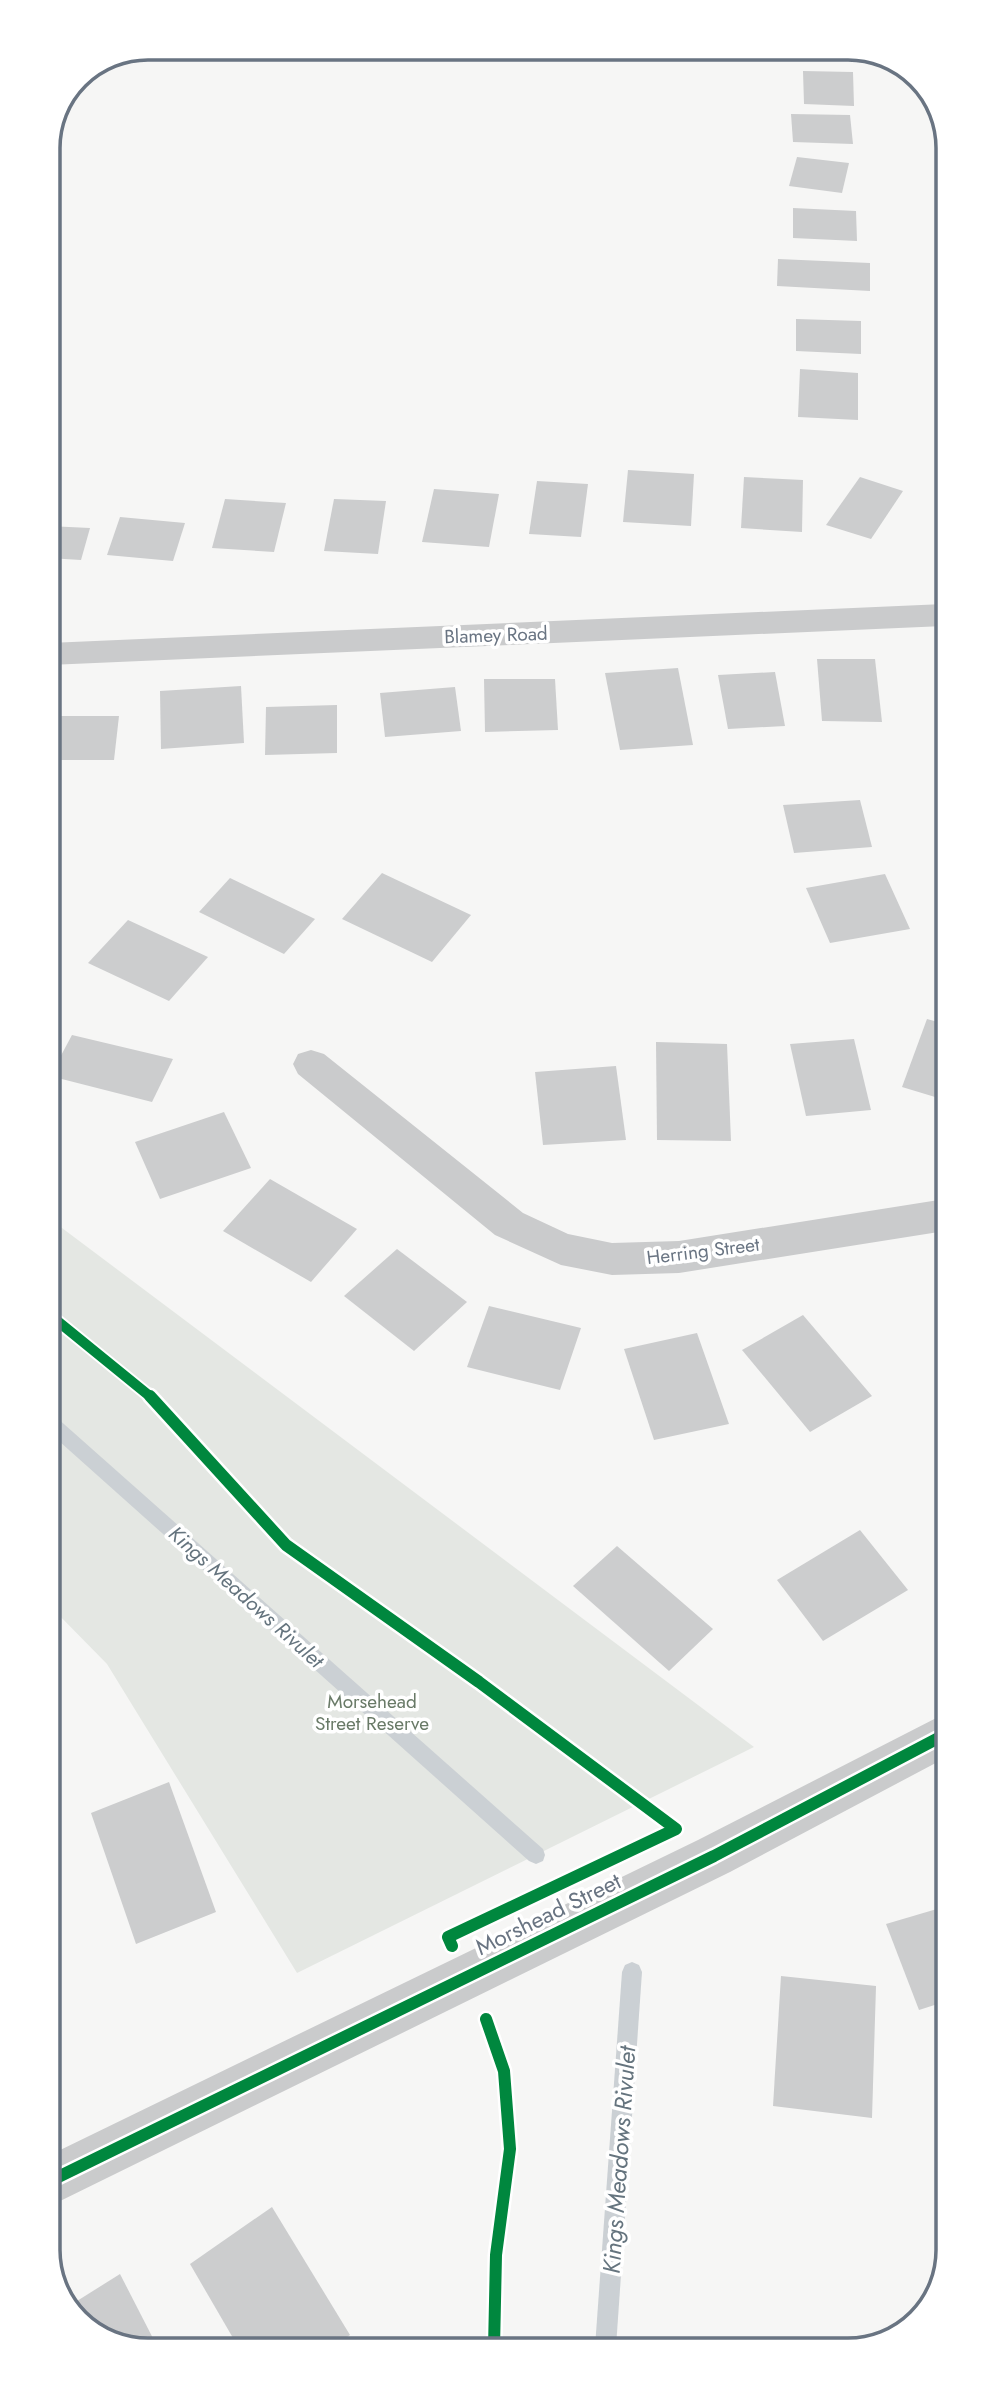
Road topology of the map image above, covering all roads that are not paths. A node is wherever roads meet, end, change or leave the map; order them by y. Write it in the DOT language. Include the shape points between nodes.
graph roads {
  1 [pos="936,615"];
  2 [pos="60,654"];
  3 [pos="311,1064"];
  4 [pos="936,1216"];
  5 [pos="936,1740"];
  6 [pos="59,2177"];
  1 -- 2 [label="street, Blamey Road"];
  3 -- 4 [label="street, Herring Street" via="509,1224 561,1249 612,1259 679,1257"];
  5 -- 6 [label="street, Morshead Street" via="714,1856"];
}
